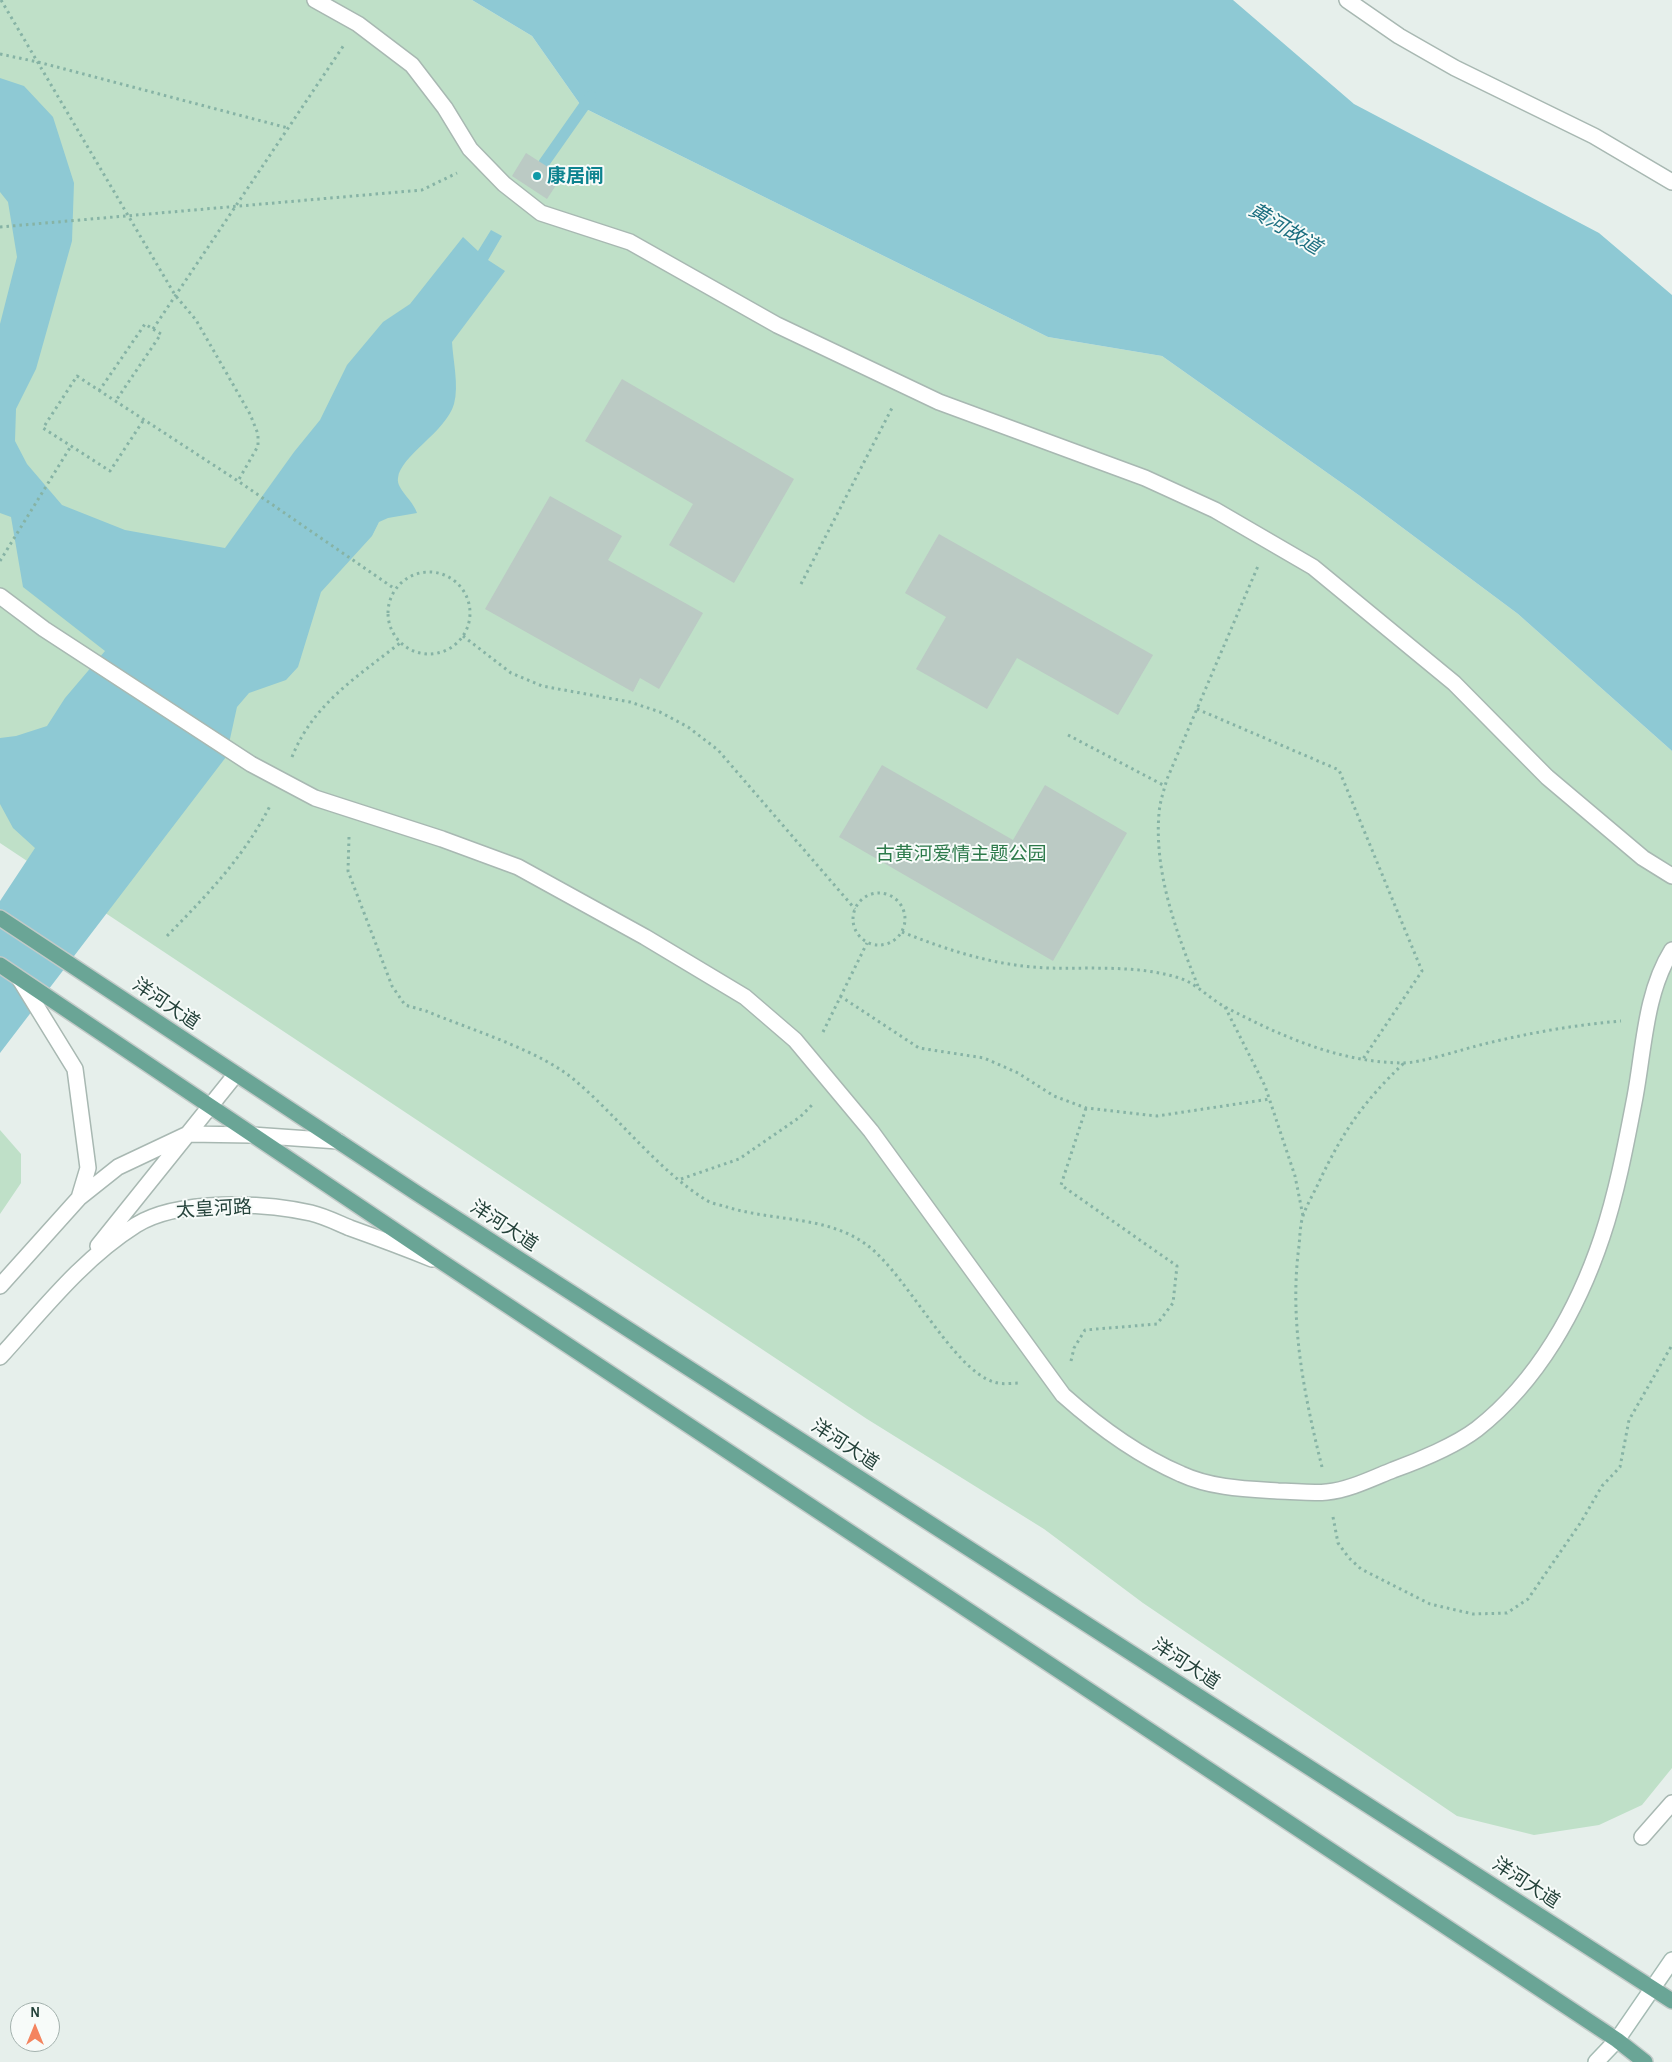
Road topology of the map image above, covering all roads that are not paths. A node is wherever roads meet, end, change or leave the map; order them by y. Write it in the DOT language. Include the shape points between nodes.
graph roads {
  1 [pos="315,0"];
  2 [pos="1347,0"];
  3 [pos="1672,182"];
  4 [pos="0,596"];
  5 [pos="1672,876"];
  6 [pos="0,918"];
  7 [pos="1672,950"];
  8 [pos="0,965"];
  9 [pos="19,978"];
  10 [pos="236,1074"];
  11 [pos="210,1106"];
  12 [pos="188,1134"];
  13 [pos="252,1135"];
  14 [pos="338,1141"];
  15 [pos="79,1198"];
  16 [pos="445,1264"];
  17 [pos="73,1277"];
  18 [pos="0,1286"];
  19 [pos="0,1357"];
  20 [pos="1672,1803"];
  21 [pos="1642,1837"];
  22 [pos="1672,1960"];
  23 [pos="1653,1988"];
  24 [pos="1672,2001"];
  25 [pos="1617,2040"];
  26 [pos="1596,2062"];
  27 [pos="1645,2062"];
  1 -- 5 [label="street" via="358,24 412,64 470,149 504,184 541,213 630,242 777,325 939,402 1145,478 1215,510 1313,567 1454,683 1547,777 1643,858"];
  2 -- 3 [label="street" via="1454,68 1594,136"];
  4 -- 7 [label="street" via="44,629 251,764 315,798 442,838 518,867 745,997 795,1040 871,1131 1063,1395 1100,1428 1139,1452 1182,1475 1214,1485 1329,1492 1418,1460 1476,1430 1516,1393 1556,1338 1576,1301 1602,1238 1619,1175 1648,1018 1661,967"];
  6 -- 10 [label="main road, 洋河大道"];
  8 -- 9 [label="main road"];
  9 -- 11 [label="main road"];
  9 -- 15 [label="street" via="75,1069 88,1168"];
  10 -- 11 [label="street"];
  10 -- 14 [label="main road, 洋河大道"];
  11 -- 12 [label="street"];
  11 -- 13 [label="main road"];
  12 -- 13 [label="street"];
  12 -- 15 [label="street" via="118,1167"];
  12 -- 17 [label="street"];
  13 -- 14 [label="street"];
  13 -- 16 [label="main road"];
  14 -- 23 [label="main road, 洋河大道"];
  15 -- 18 [label="street"];
  16 -- 17 [label="street, 太皇河路" via="312,1213 220,1205 170,1210 138,1224 105,1247"];
  16 -- 25 [label="main road"];
  17 -- 19 [label="street, 太皇河路"];
  20 -- 21 [label="street"];
  22 -- 23 [label="street"];
  23 -- 24 [label="main road, 洋河大道"];
  23 -- 25 [label="street"];
  25 -- 26 [label="street"];
  25 -- 27 [label="main road"];
}
